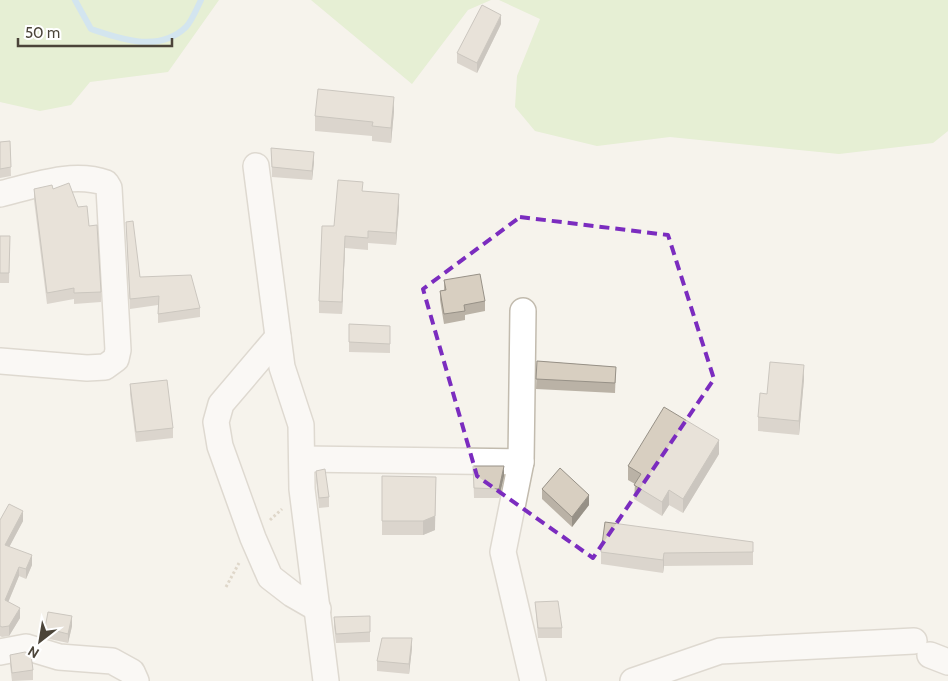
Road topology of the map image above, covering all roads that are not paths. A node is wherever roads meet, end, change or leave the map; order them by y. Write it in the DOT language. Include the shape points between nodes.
graph roads {
  1 [pos="256,166"];
  2 [pos="0,194"];
  3 [pos="523,310"];
  4 [pos="278,337"];
  5 [pos="0,360"];
  6 [pos="302,459"];
  7 [pos="521,462"];
  8 [pos="318,608"];
  9 [pos="0,652"];
  10 [pos="931,653"];
  11 [pos="136,681"];
  12 [pos="326,681"];
  13 [pos="533,681"];
  14 [pos="633,681"];
  1 -- 4 [label="street"];
  2 -- 5 [label="street" via="48,182 84,178 106,183 109,188 118,350 116,359 105,367"];
  3 -- 7 [label="street"];
  4 -- 6 [label="street" via="282,367 301,425"];
  4 -- 8 [label="street" via="221,404 216,422 220,446 270,577"];
  6 -- 7 [label="street"];
  6 -- 8 [label="street" via="302,489"];
  7 -- 13 [label="street" via="504,552"];
  8 -- 12 [label="street"];
  9 -- 11 [label="street" via="26,648 59,656 112,660 132,672"];
  10 -- 14 [label="street" via="720,651"];
}
